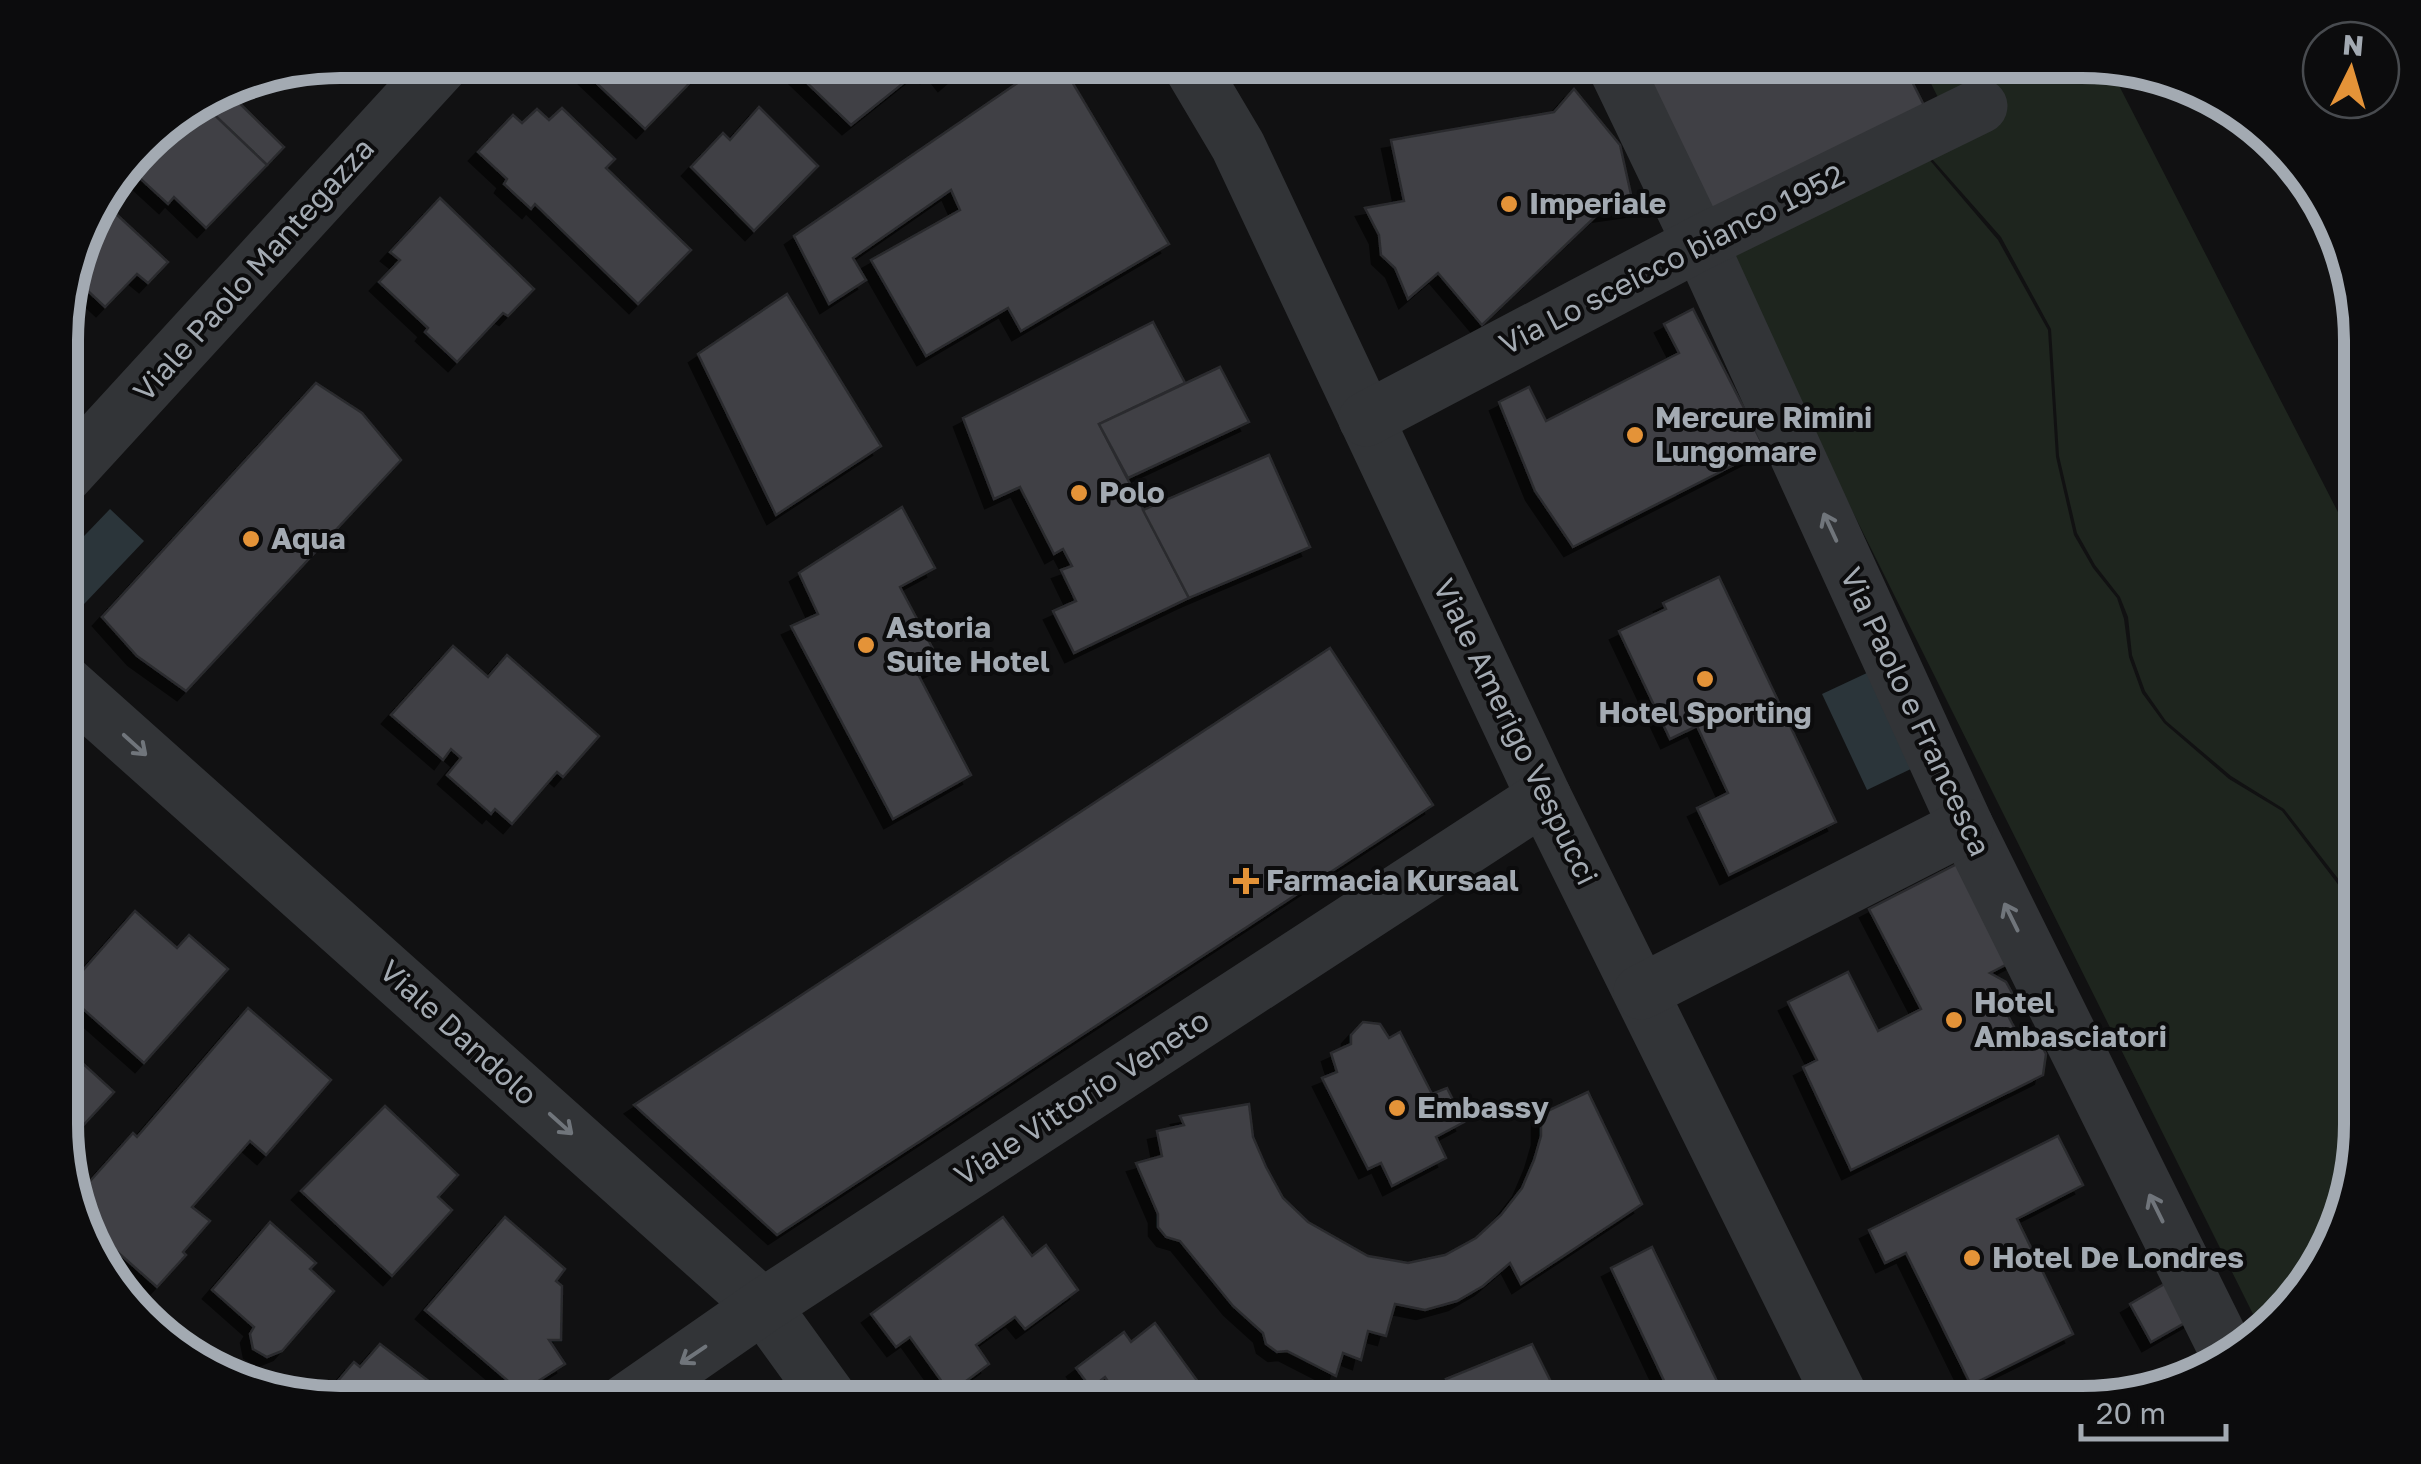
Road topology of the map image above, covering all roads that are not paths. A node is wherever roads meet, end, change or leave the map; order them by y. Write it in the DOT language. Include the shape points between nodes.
graph roads {
  1 [pos="430,78"];
  2 [pos="1198,78"];
  3 [pos="1621,78"];
  4 [pos="1980,106"];
  5 [pos="1700,243"];
  6 [pos="1366,419"];
  7 [pos="78,462"];
  8 [pos="78,694"];
  9 [pos="1544,796"];
  10 [pos="1966,826"];
  11 [pos="1640,992"];
  12 [pos="763,1306"];
  13 [pos="2223,1344"];
  14 [pos="648,1386"];
  15 [pos="821,1386"];
  16 [pos="1835,1386"];
  1 -- 7 [label="street, Viale Paolo Mantegazza"];
  2 -- 6 [label="street, Viale Amerigo Vespucci" via="1238,146"];
  3 -- 5 [label="street, Via Paolo e Francesca"];
  4 -- 5 [label="street, Via Lo sceicco bianco 1952"];
  5 -- 6 [label="street, Via Lo sceicco bianco 1952"];
  10 -- 5 [label="street, Via Paolo e Francesca, one-way"];
  6 -- 9 [label="street, Viale Amerigo Vespucci"];
  8 -- 12 [label="street, Viale Dandolo, one-way"];
  9 -- 11 [label="street, Viale Amerigo Vespucci"];
  9 -- 12 [label="street, Viale Vittorio Veneto"];
  10 -- 11 [label="street"];
  13 -- 10 [label="street, Via Paolo e Francesca, one-way"];
  11 -- 16 [label="street, Viale Amerigo Vespucci"];
  12 -- 14 [label="street, Viale Vittorio Veneto, one-way"];
  12 -- 15 [label="street, Viale Dandolo"];
}
